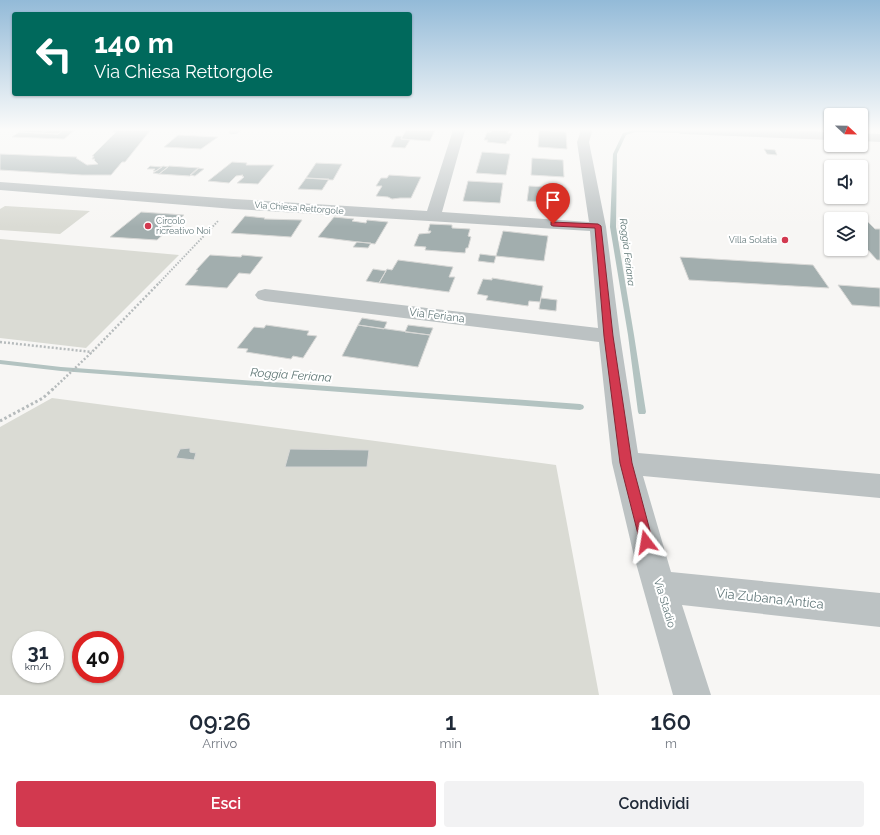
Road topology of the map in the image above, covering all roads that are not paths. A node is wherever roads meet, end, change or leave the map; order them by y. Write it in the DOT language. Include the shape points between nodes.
graph roads {
  1 [pos="450,162"];
  2 [pos="587,162"];
  3 [pos="0,186"];
  4 [pos="433,216"];
  5 [pos="598,226"];
  6 [pos="265,295"];
  7 [pos="609,336"];
  8 [pos="626,463"];
  9 [pos="880,486"];
  10 [pos="660,587"];
  11 [pos="880,610"];
  12 [pos="692,695"];
  1 -- 4 [label="street"];
  2 -- 5 [label="street, Via Stadio"];
  3 -- 4 [label="street, Via Chiesa Rettorgole"];
  4 -- 5 [label="street, Via Chiesa Rettorgole"];
  5 -- 7 [label="street, Via Stadio"];
  6 -- 7 [label="street, Via Feriana"];
  7 -- 8 [label="street, Via Stadio"];
  8 -- 9 [label="street"];
  8 -- 10 [label="street, Via Stadio"];
  10 -- 11 [label="street, Via Zubana Antica"];
  10 -- 12 [label="street, Via Stadio"];
}
